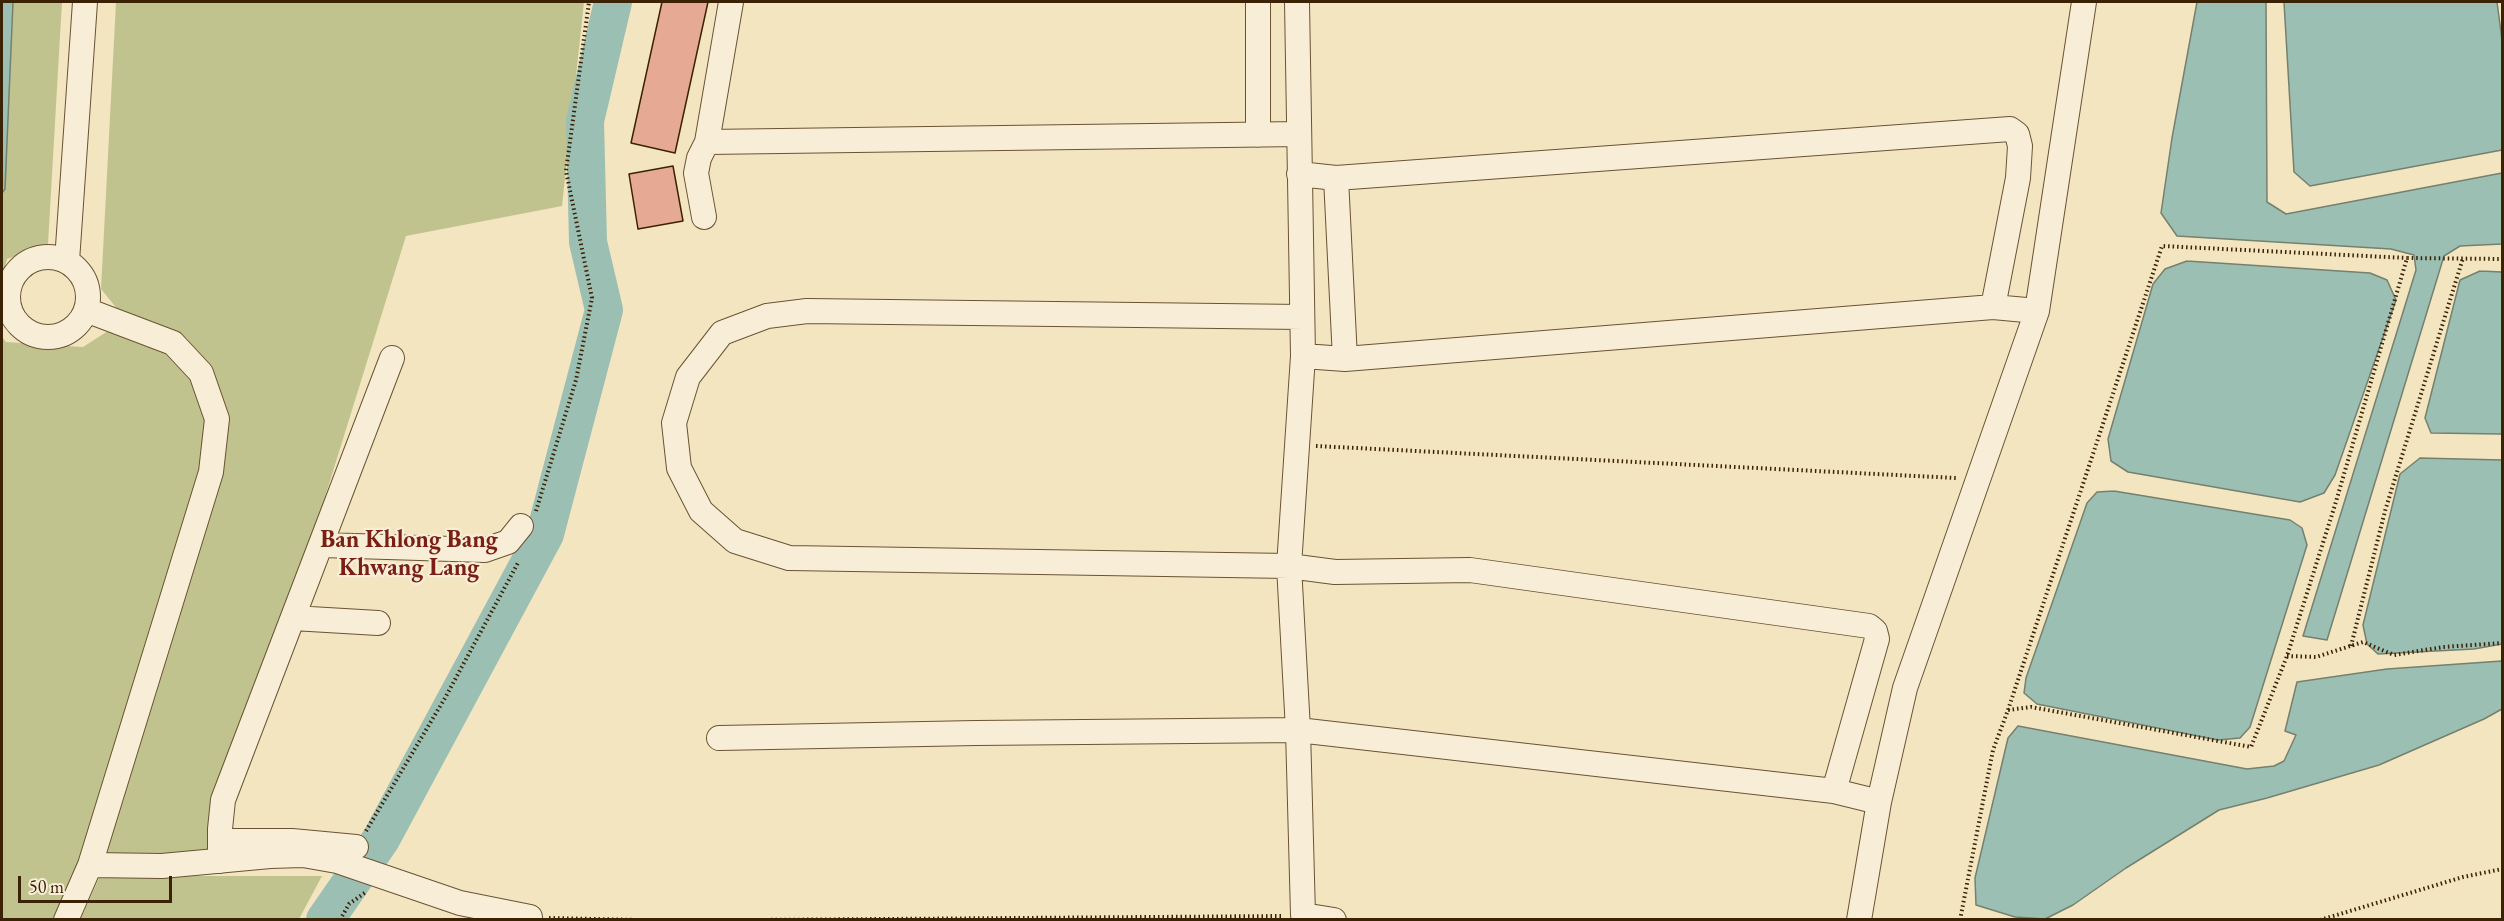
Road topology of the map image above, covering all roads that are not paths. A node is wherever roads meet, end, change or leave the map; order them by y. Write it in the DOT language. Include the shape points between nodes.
graph roads {
  1 [pos="85,2"];
  2 [pos="731,2"];
  3 [pos="1258,2"];
  4 [pos="1297,2"];
  5 [pos="2084,2"];
  6 [pos="1258,135"];
  7 [pos="1299,135"];
  8 [pos="707,142"];
  9 [pos="1299,174"];
  10 [pos="1336,178"];
  11 [pos="704,217"];
  12 [pos="67,261"];
  13 [pos="1993,308"];
  14 [pos="6,309"];
  15 [pos="86,310"];
  16 [pos="2037,311"];
  17 [pos="1302,317"];
  18 [pos="1304,356"];
  19 [pos="392,358"];
  20 [pos="1345,358"];
  21 [pos="527,522"];
  22 [pos="322,545"];
  23 [pos="1289,566"];
  24 [pos="293,618"];
  25 [pos="378,623"];
  26 [pos="1298,730"];
  27 [pos="719,738"];
  28 [pos="1834,791"];
  29 [pos="1879,802"];
  30 [pos="220,851"];
  31 [pos="90,866"];
  32 [pos="530,918"];
  33 [pos="66,920"];
  34 [pos="1334,920"];
  35 [pos="1859,920"];
  1 -- 12 [label="street"];
  2 -- 8 [label="street"];
  3 -- 6 [label="street"];
  4 -- 7 [label="street"];
  5 -- 16 [label="street"];
  6 -- 7 [label="street"];
  6 -- 8 [label="street"];
  7 -- 9 [label="street"];
  8 -- 11 [label="street" via="696,173"];
  9 -- 10 [label="street"];
  9 -- 17 [label="street"];
  10 -- 13 [label="street" via="2010,129 2017,134 2020,146 2018,178"];
  10 -- 20 [label="street"];
  12 -- 14 [label="street" via="40,257 28,262 10,282"];
  12 -- 15 [label="street" via="83,277"];
  13 -- 16 [label="street"];
  13 -- 20 [label="street"];
  14 -- 15 [label="street" via="24,329 48,337 71,329"];
  15 -- 31 [label="street" via="173,343 201,373 216,419 211,472"];
  16 -- 29 [label="street" via="1905,688"];
  17 -- 18 [label="street"];
  17 -- 23 [label="street" via="807,310 767,316 722,333 688,377 674,423 679,468 701,511 735,541 789,558"];
  18 -- 20 [label="street"];
  18 -- 23 [label="street"];
  19 -- 22 [label="street"];
  21 -- 22 [label="street" via="508,542 485,550"];
  22 -- 24 [label="street"];
  23 -- 26 [label="street"];
  23 -- 28 [label="street" via="1335,572 1470,570 1869,626 1877,639"];
  24 -- 25 [label="street"];
  24 -- 30 [label="street" via="223,800"];
  26 -- 27 [label="street"];
  26 -- 28 [label="street"];
  26 -- 34 [label="street" via="1303,915"];
  28 -- 29 [label="street"];
  29 -- 35 [label="street"];
  30 -- 31 [label="street" via="162,866"];
  30 -- 32 [label="street" via="292,841 347,854 385,879 460,903"];
  31 -- 33 [label="street"];
}
